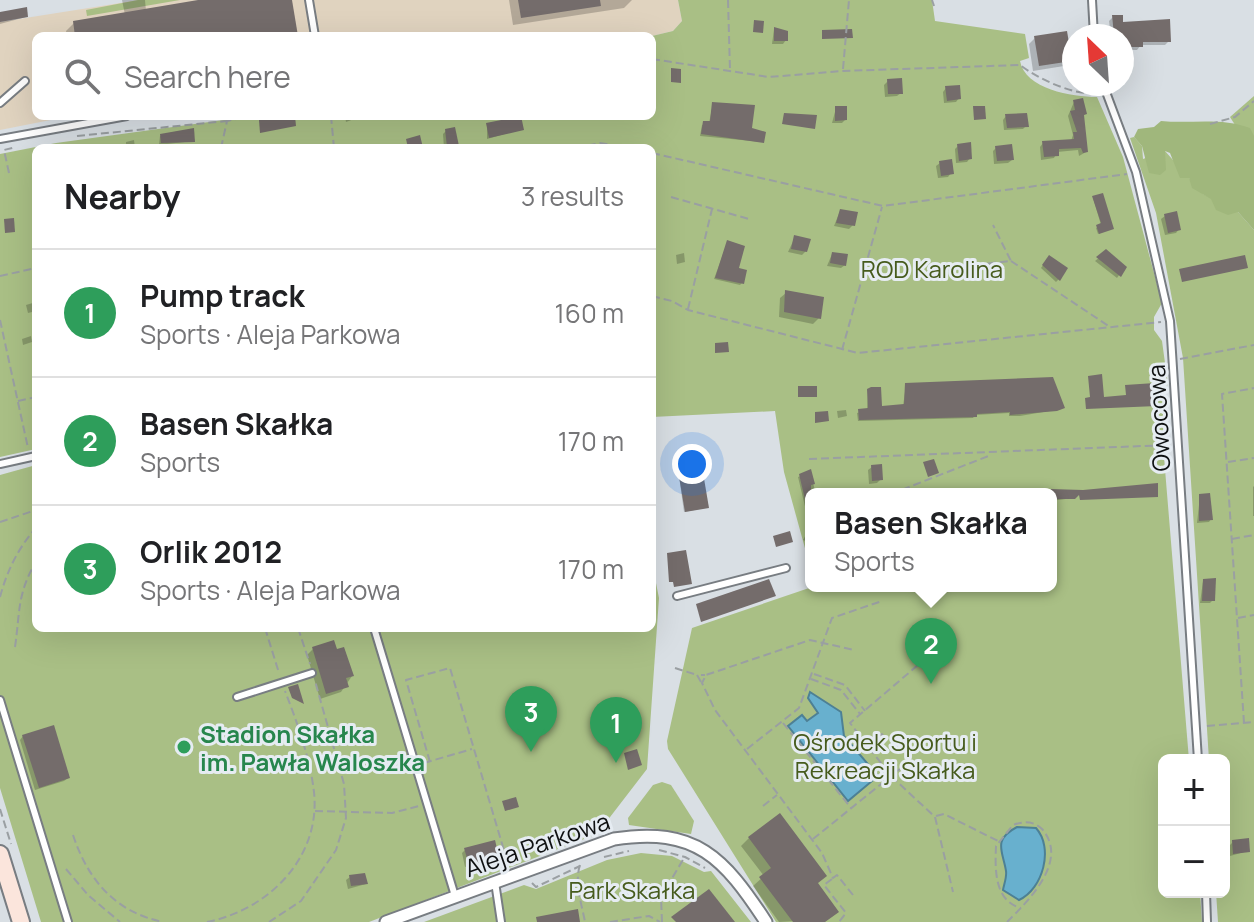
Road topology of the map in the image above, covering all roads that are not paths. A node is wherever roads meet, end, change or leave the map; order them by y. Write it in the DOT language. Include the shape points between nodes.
graph roads {
  1 [pos="309,0"];
  2 [pos="1092,0"];
  3 [pos="1093,24"];
  4 [pos="314,32"];
  5 [pos="25,81"];
  6 [pos="1107,96"];
  7 [pos="0,103"];
  8 [pos="105,120"];
  9 [pos="0,139"];
  10 [pos="32,457"];
  11 [pos="0,464"];
  12 [pos="786,568"];
  13 [pos="677,596"];
  14 [pos="375,632"];
  15 [pos="312,673"];
  16 [pos="237,697"];
  17 [pos="0,700"];
  18 [pos="1198,754"];
  19 [pos="0,854"];
  20 [pos="495,882"];
  21 [pos="455,896"];
  22 [pos="1206,898"];
  23 [pos="21,922"];
  24 [pos="68,922"];
  25 [pos="386,922"];
  26 [pos="501,922"];
  27 [pos="766,922"];
  28 [pos="1207,922"];
  1 -- 4 [label="lane"];
  2 -- 3 [label="lane"];
  5 -- 7 [label="lane"];
  6 -- 18 [label="lane, Owocowa" via="1136,172 1170,321"];
  8 -- 9 [label="lane"];
  10 -- 11 [label="lane"];
  12 -- 13 [label="lane"];
  14 -- 21 [label="lane"];
  15 -- 16 [label="lane"];
  17 -- 24 [label="lane"];
  19 -- 23 [label="main road"];
  20 -- 21 [label="street, Aleja Parkowa"];
  20 -- 26 [label="lane"];
  20 -- 27 [label="street, Aleja Parkowa" via="614,839 659,835 693,844 723,863"];
  21 -- 25 [label="street, Aleja Parkowa"];
  22 -- 28 [label="lane"];
}
